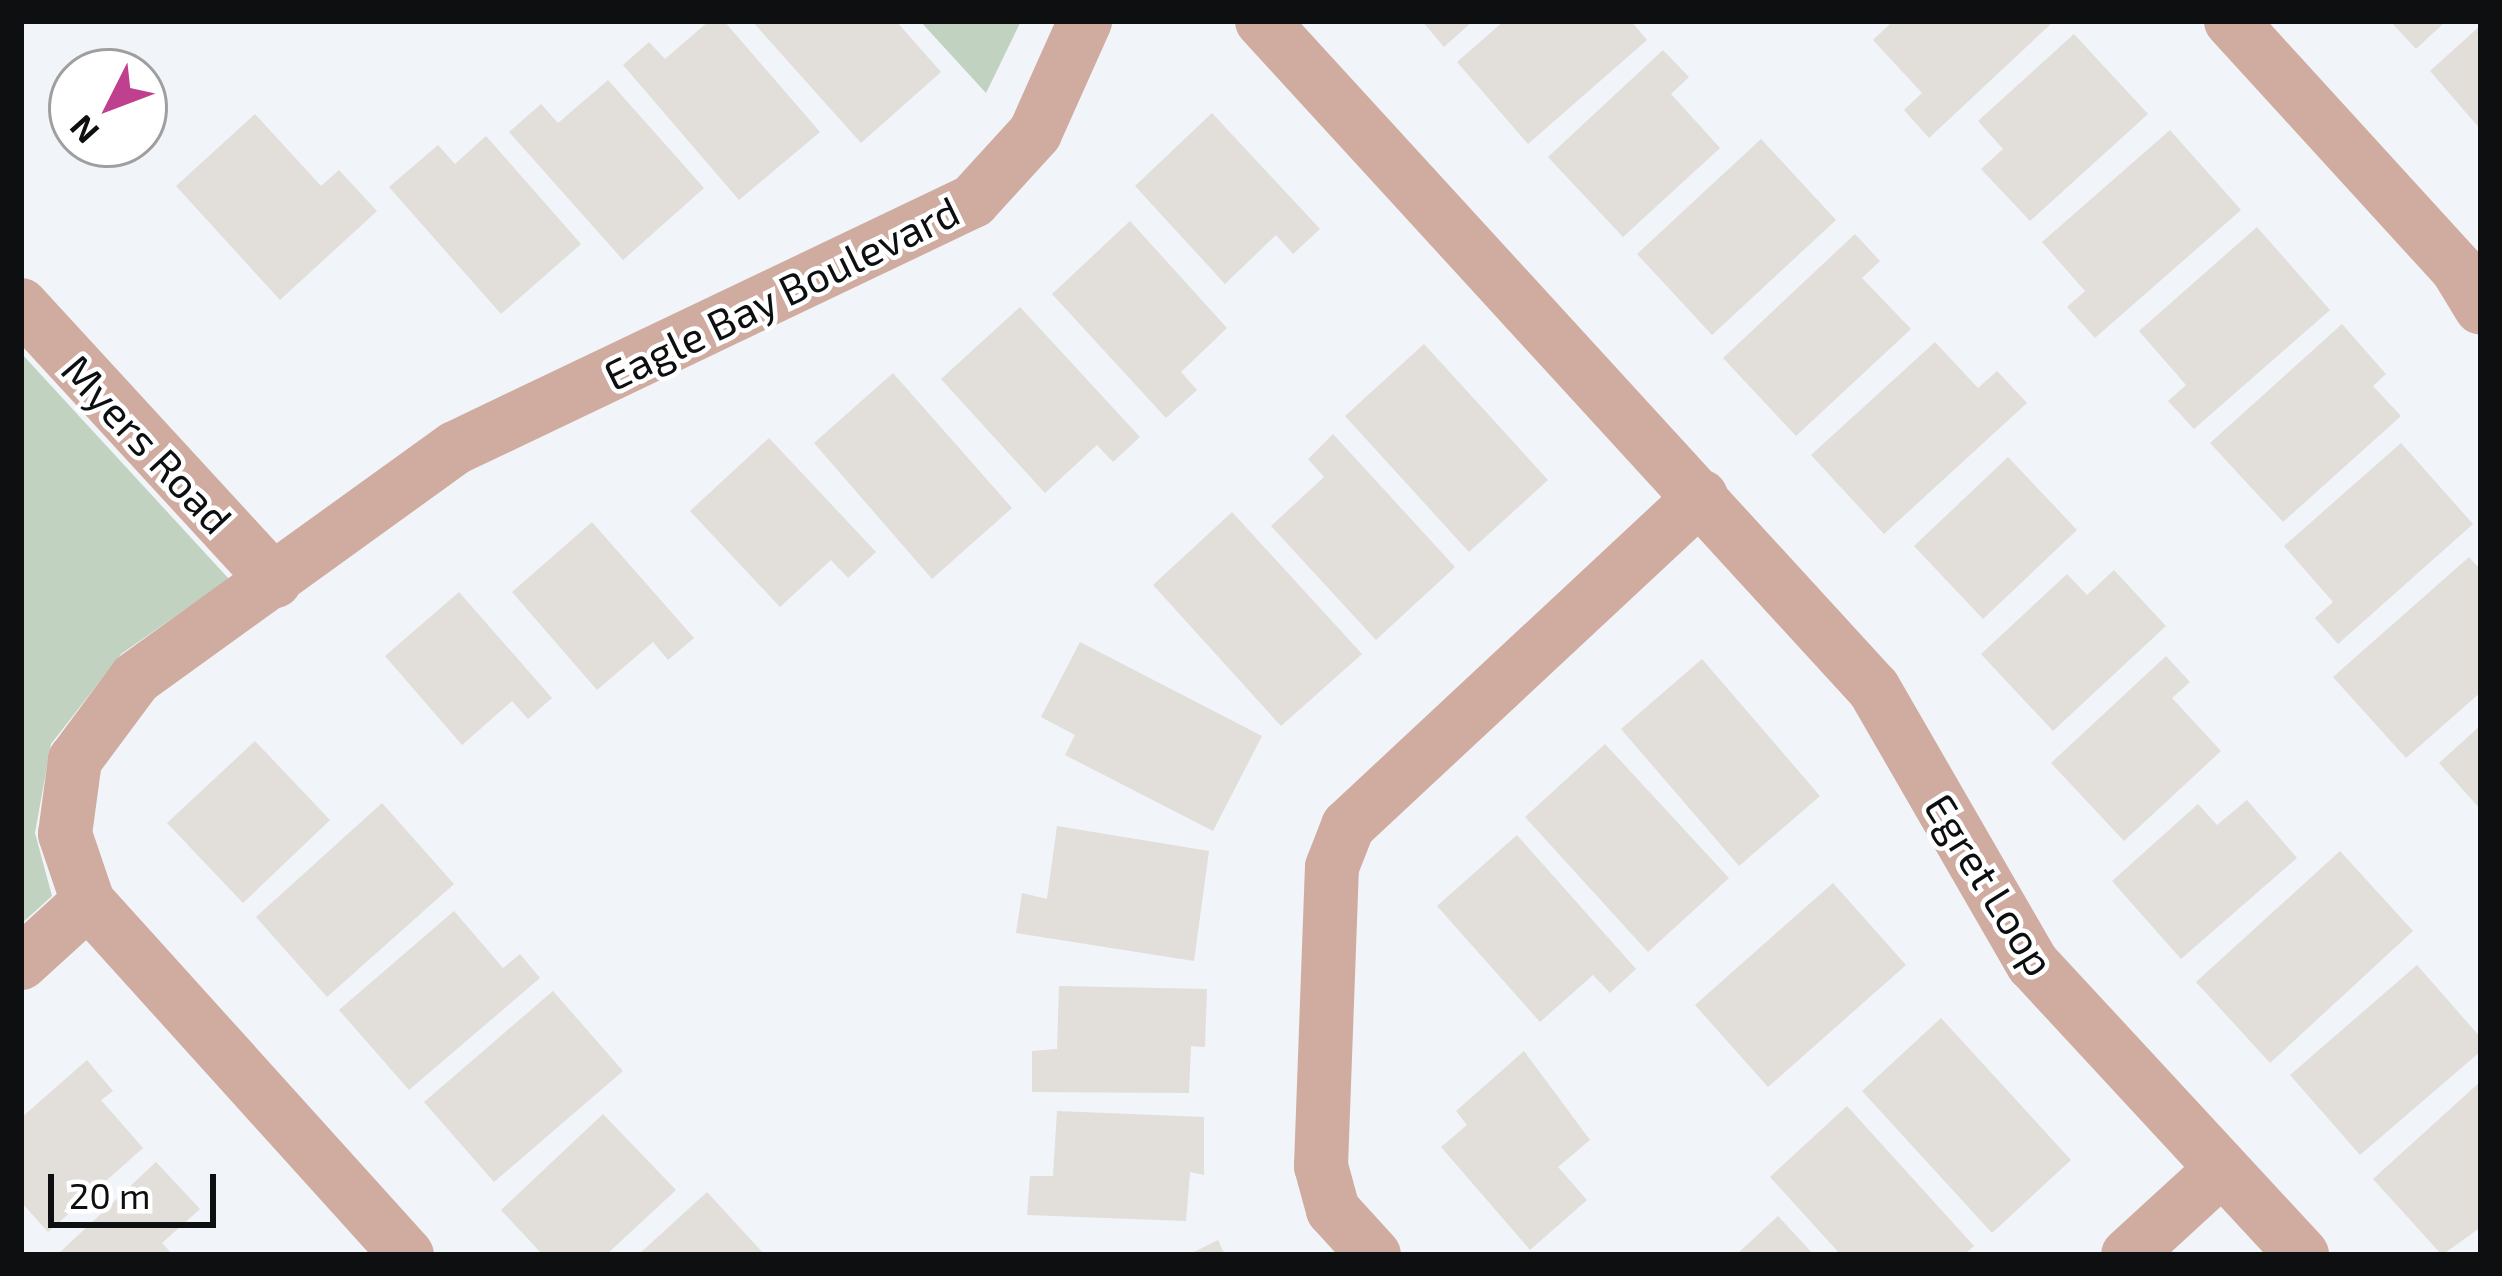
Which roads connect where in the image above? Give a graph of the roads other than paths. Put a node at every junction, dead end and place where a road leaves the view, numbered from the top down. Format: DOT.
graph roads {
  1 [pos="1085,21"];
  2 [pos="1262,21"];
  3 [pos="2231,21"];
  4 [pos="21,305"];
  5 [pos="2481,308"];
  6 [pos="1701,497"];
  7 [pos="275,581"];
  8 [pos="88,902"];
  9 [pos="21,963"];
  10 [pos="2222,1169"];
  11 [pos="407,1255"];
  12 [pos="1374,1255"];
  13 [pos="2128,1255"];
  14 [pos="2302,1255"];
  1 -- 7 [label="street, Eagle Bay Boulevard"];
  2 -- 6 [label="street, Egret Loop"];
  3 -- 5 [label="street"];
  4 -- 7 [label="street, Myers Road"];
  6 -- 10 [label="street, Egret Loop"];
  6 -- 12 [label="street"];
  7 -- 8 [label="street, Eagle Bay Boulevard"];
  8 -- 9 [label="street"];
  8 -- 11 [label="street"];
  10 -- 13 [label="street"];
  10 -- 14 [label="street, Egret Loop"];
}
